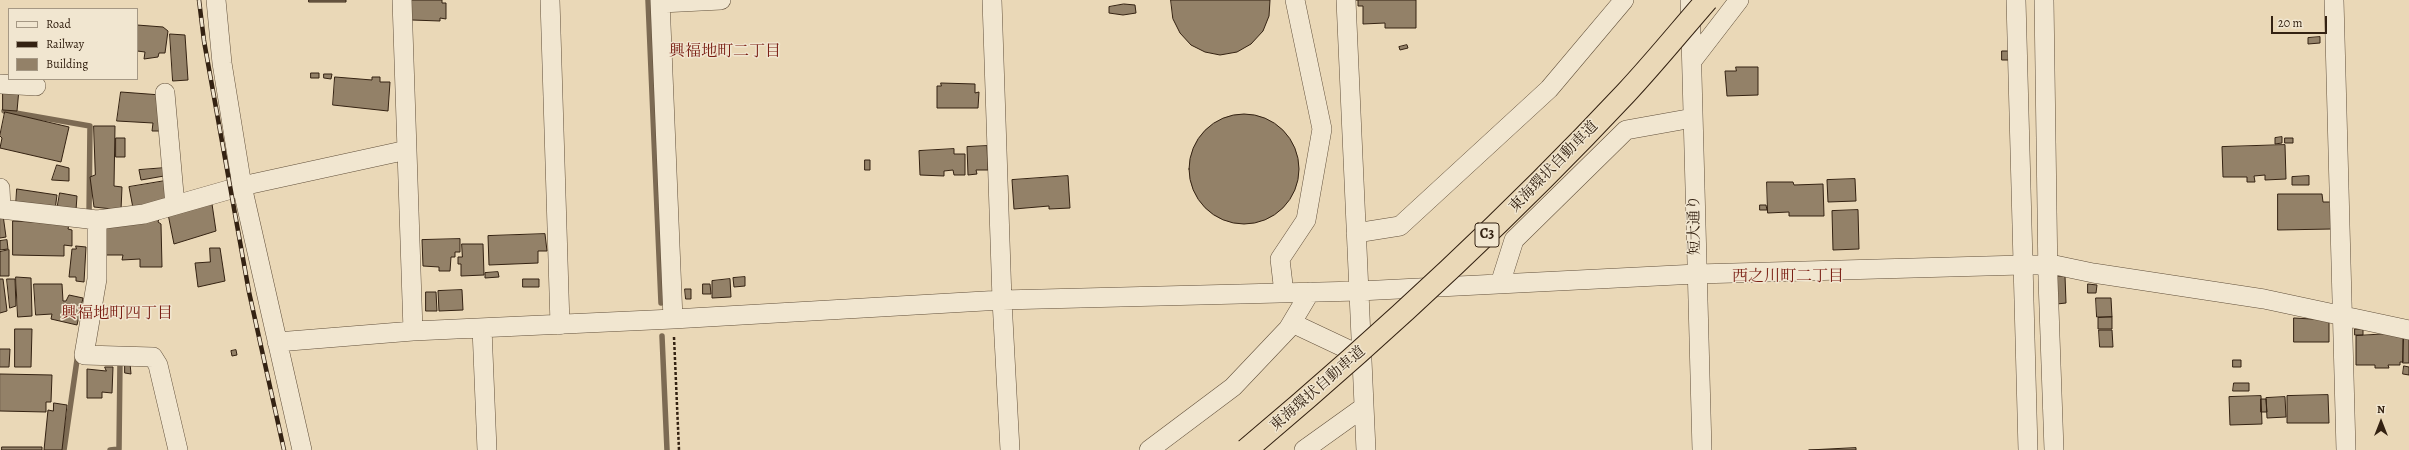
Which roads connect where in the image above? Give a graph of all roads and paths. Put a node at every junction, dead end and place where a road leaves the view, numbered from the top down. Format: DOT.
graph roads {
  1 [pos="216,0"];
  2 [pos="402,0"];
  3 [pos="550,0"];
  4 [pos="721,0"];
  5 [pos="992,0"];
  6 [pos="1295,0"];
  7 [pos="1346,0"];
  8 [pos="1624,0"];
  9 [pos="1690,0"];
  10 [pos="1707,0"];
  11 [pos="1739,0"];
  12 [pos="2016,0"];
  13 [pos="2044,0"];
  14 [pos="2334,0"];
  15 [pos="660,2"];
  16 [pos="1692,60"];
  17 [pos="0,84"];
  18 [pos="36,86"];
  19 [pos="165,93"];
  20 [pos="1693,118"];
  21 [pos="407,150"];
  22 [pos="242,186"];
  23 [pos="0,188"];
  24 [pos="175,205"];
  25 [pos="0,209"];
  26 [pos="97,220"];
  27 [pos="1356,233"];
  28 [pos="2036,265"];
  29 [pos="1697,274"];
  30 [pos="1500,284"];
  31 [pos="1359,291"];
  32 [pos="1310,292"];
  33 [pos="1284,293"];
  34 [pos="1002,300"];
  35 [pos="2342,314"];
  36 [pos="673,319"];
  37 [pos="1292,323"];
  38 [pos="560,325"];
  39 [pos="482,328"];
  40 [pos="2409,330"];
  41 [pos="414,331"];
  42 [pos="278,342"];
  43 [pos="1362,356"];
  44 [pos="1364,407"];
  45 [pos="178,450"];
  46 [pos="302,450"];
  47 [pos="487,450"];
  48 [pos="678,450"];
  49 [pos="1010,450"];
  50 [pos="1149,450"];
  51 [pos="1246,450"];
  52 [pos="1304,450"];
  53 [pos="1366,450"];
  54 [pos="1702,450"];
  55 [pos="2028,450"];
  56 [pos="2054,450"];
  57 [pos="2346,450"];
  1 -- 22 [label="street"];
  2 -- 21 [label="street"];
  3 -- 38 [label="street"];
  4 -- 15 [label="street"];
  5 -- 34 [label="street"];
  6 -- 33 [label="street"];
  7 -- 27 [label="street"];
  8 -- 27 [label="street"];
  9 -- 16 [label="street, 短大通り"];
  10 -- 51 [label="highway, 東海環状自動車道 / C3, bridge"];
  11 -- 16 [label="street"];
  12 -- 28 [label="street"];
  13 -- 28 [label="street"];
  14 -- 35 [label="street"];
  15 -- 36 [label="street"];
  16 -- 20 [label="street, 短大通り"];
  17 -- 18 [label="street"];
  19 -- 24 [label="street"];
  20 -- 29 [label="street, 短大通り"];
  20 -- 30 [label="street"];
  21 -- 22 [label="street"];
  21 -- 41 [label="street"];
  22 -- 24 [label="street"];
  22 -- 42 [label="street"];
  23 -- 25 [label="street"];
  24 -- 26 [label="street"];
  25 -- 26 [label="street"];
  26 -- 45 [label="street"];
  27 -- 31 [label="street"];
  28 -- 29 [label="street"];
  28 -- 35 [label="street"];
  28 -- 55 [label="street"];
  28 -- 56 [label="street"];
  29 -- 30 [label="street"];
  29 -- 54 [label="street, 短大通り"];
  30 -- 31 [label="street"];
  31 -- 32 [label="street"];
  31 -- 43 [label="street"];
  32 -- 33 [label="street"];
  32 -- 37 [label="street"];
  33 -- 34 [label="street"];
  34 -- 36 [label="street"];
  34 -- 49 [label="street"];
  35 -- 40 [label="street"];
  35 -- 57 [label="street"];
  36 -- 38 [label="street"];
  36 -- 48 [label="path"];
  37 -- 43 [label="street"];
  37 -- 50 [label="street"];
  38 -- 39 [label="street"];
  39 -- 41 [label="street"];
  39 -- 47 [label="street"];
  41 -- 42 [label="street"];
  42 -- 46 [label="street"];
  43 -- 44 [label="street"];
  44 -- 52 [label="street"];
  44 -- 53 [label="street"];
}
